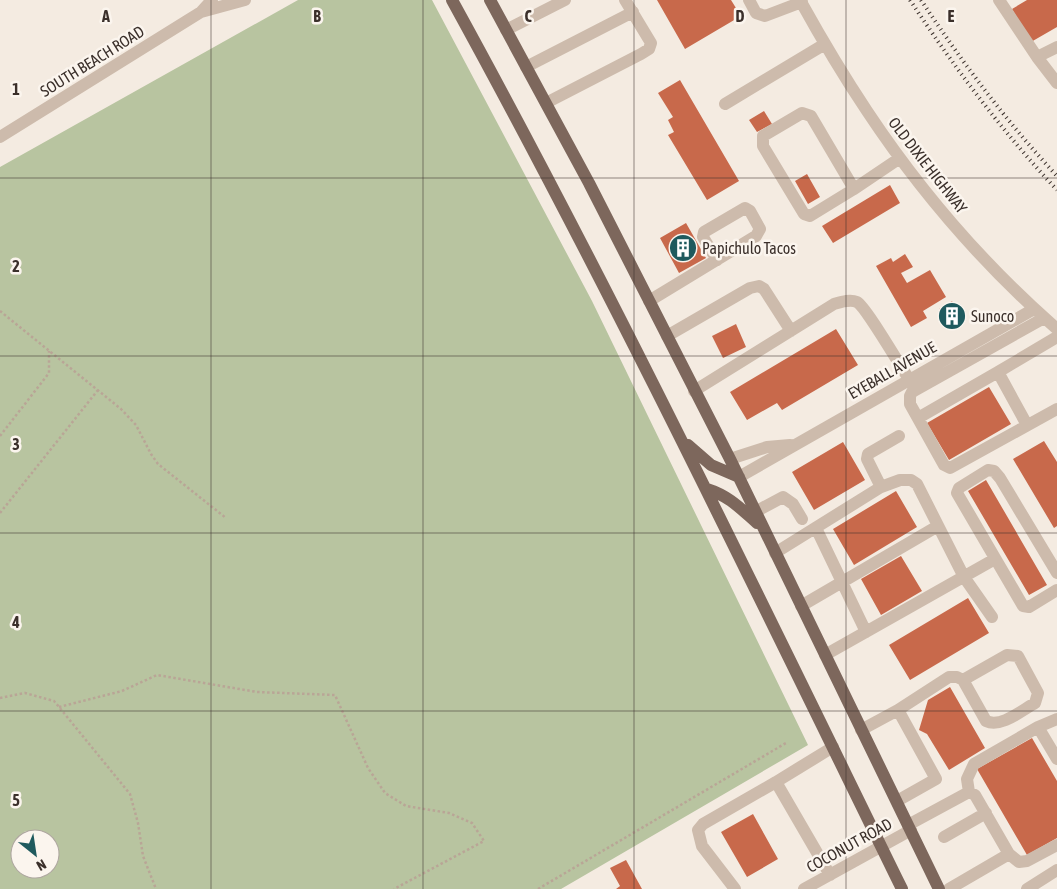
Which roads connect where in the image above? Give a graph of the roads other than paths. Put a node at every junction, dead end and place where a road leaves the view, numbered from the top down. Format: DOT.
graph roads {
  1 [pos="212,0"];
  2 [pos="245,0"];
  3 [pos="452,0"];
  4 [pos="490,0"];
  5 [pos="564,0"];
  6 [pos="625,0"];
  7 [pos="749,0"];
  8 [pos="1001,0"];
  9 [pos="801,1"];
  10 [pos="201,6"];
  11 [pos="633,12"];
  12 [pos="506,30"];
  13 [pos="825,44"];
  14 [pos="1057,47"];
  15 [pos="1037,57"];
  16 [pos="526,67"];
  17 [pos="1057,83"];
  18 [pos="546,103"];
  19 [pos="725,104"];
  20 [pos="0,137"];
  21 [pos="900,158"];
  22 [pos="854,189"];
  23 [pos="717,260"];
  24 [pos="649,301"];
  25 [pos="1034,309"];
  26 [pos="1044,318"];
  27 [pos="1057,329"];
  28 [pos="792,331"];
  29 [pos="667,336"];
  30 [pos="1057,336"];
  31 [pos="998,372"];
  32 [pos="908,379"];
  33 [pos="694,390"];
  34 [pos="1057,409"];
  35 [pos="918,418"];
  36 [pos="1027,425"];
  37 [pos="899,436"];
  38 [pos="682,440"];
  39 [pos="795,444"];
  40 [pos="730,459"];
  41 [pos="739,477"];
  42 [pos="881,487"];
  43 [pos="707,489"];
  44 [pos="755,512"];
  45 [pos="802,519"];
  46 [pos="938,526"];
  47 [pos="763,528"];
  48 [pos="816,528"];
  49 [pos="775,553"];
  50 [pos="996,559"];
  51 [pos="1057,572"];
  52 [pos="964,577"];
  53 [pos="843,582"];
  54 [pos="1057,590"];
  55 [pos="801,606"];
  56 [pos="992,617"];
  57 [pos="866,632"];
  58 [pos="825,655"];
  59 [pos="963,680"];
  60 [pos="898,710"];
  61 [pos="1057,720"];
  62 [pos="1038,727"];
  63 [pos="862,730"];
  64 [pos="833,747"];
  65 [pos="1057,759"];
  66 [pos="776,782"];
  67 [pos="969,792"];
  68 [pos="896,802"];
  69 [pos="986,813"];
  70 [pos="909,828"];
  71 [pos="944,838"];
  72 [pos="1057,845"];
  73 [pos="882,846"];
  74 [pos="1009,854"];
  75 [pos="1057,870"];
  76 [pos="830,875"];
  77 [pos="810,887"];
  78 [pos="736,889"];
  79 [pos="902,889"];
  80 [pos="939,889"];
  81 [pos="949,889"];
  82 [pos="1027,889"];
  1 -- 10 [label="street, SOUTH BEACH ROAD"];
  2 -- 10 [label="street, SOUTH BEACH ROAD"];
  3 -- 38 [label="main road"];
  4 -- 12 [label="main road"];
  5 -- 12 [label="street"];
  6 -- 11 [label="street"];
  7 -- 9 [label="street"];
  8 -- 15 [label="street"];
  9 -- 13 [label="street, OLD DIXIE HIGHWAY"];
  10 -- 20 [label="street, SOUTH BEACH ROAD"];
  11 -- 16 [label="street"];
  11 -- 18 [label="street"];
  12 -- 16 [label="main road"];
  13 -- 19 [label="street"];
  13 -- 21 [label="street, OLD DIXIE HIGHWAY"];
  14 -- 15 [label="street"];
  15 -- 17 [label="street"];
  16 -- 18 [label="main road"];
  18 -- 24 [label="main road"];
  21 -- 22 [label="street"];
  21 -- 25 [label="street, OLD DIXIE HIGHWAY"];
  22 -- 22 [label="street"];
  23 -- 23 [label="street"];
  23 -- 24 [label="street"];
  24 -- 29 [label="main road"];
  25 -- 26 [label="street, OLD DIXIE HIGHWAY"];
  25 -- 32 [label="street, EYEBALL AVENUE"];
  26 -- 27 [label="street, OLD DIXIE HIGHWAY"];
  26 -- 35 [label="street"];
  28 -- 29 [label="street"];
  28 -- 32 [label="street"];
  28 -- 33 [label="street"];
  29 -- 33 [label="main road"];
  30 -- 31 [label="street"];
  31 -- 35 [label="street"];
  31 -- 36 [label="street"];
  32 -- 39 [label="street, EYEBALL AVENUE"];
  33 -- 40 [label="main road"];
  34 -- 36 [label="street"];
  35 -- 36 [label="street"];
  37 -- 42 [label="street"];
  38 -- 41 [label="main road"];
  38 -- 43 [label="main road"];
  39 -- 40 [label="street, EYEBALL AVENUE"];
  39 -- 41 [label="street, EYEBALL AVENUE"];
  40 -- 41 [label="main road"];
  41 -- 44 [label="main road"];
  42 -- 46 [label="street"];
  42 -- 48 [label="street"];
  43 -- 47 [label="main road"];
  43 -- 64 [label="main road"];
  44 -- 45 [label="street"];
  44 -- 47 [label="main road"];
  46 -- 52 [label="street"];
  46 -- 53 [label="street"];
  47 -- 49 [label="main road"];
  48 -- 49 [label="street"];
  48 -- 53 [label="street"];
  49 -- 55 [label="main road"];
  50 -- 51 [label="street"];
  50 -- 52 [label="street"];
  50 -- 54 [label="street"];
  52 -- 56 [label="street"];
  52 -- 57 [label="street"];
  53 -- 55 [label="street"];
  53 -- 57 [label="street"];
  55 -- 58 [label="main road"];
  57 -- 58 [label="street"];
  58 -- 63 [label="main road"];
  59 -- 59 [label="street"];
  59 -- 60 [label="street"];
  60 -- 63 [label="street"];
  60 -- 68 [label="street"];
  61 -- 62 [label="street"];
  62 -- 65 [label="street"];
  62 -- 67 [label="street"];
  63 -- 68 [label="main road"];
  64 -- 66 [label="street"];
  64 -- 73 [label="main road"];
  66 -- 76 [label="street"];
  66 -- 78 [label="street"];
  67 -- 69 [label="street"];
  67 -- 70 [label="street, COCONUT ROAD"];
  68 -- 70 [label="main road"];
  69 -- 71 [label="street"];
  69 -- 74 [label="street"];
  70 -- 73 [label="street, COCONUT ROAD"];
  70 -- 80 [label="main road"];
  72 -- 74 [label="street"];
  73 -- 76 [label="street, COCONUT ROAD"];
  73 -- 79 [label="main road"];
  74 -- 81 [label="street"];
  75 -- 82 [label="street"];
  76 -- 77 [label="street, COCONUT ROAD"];
}
